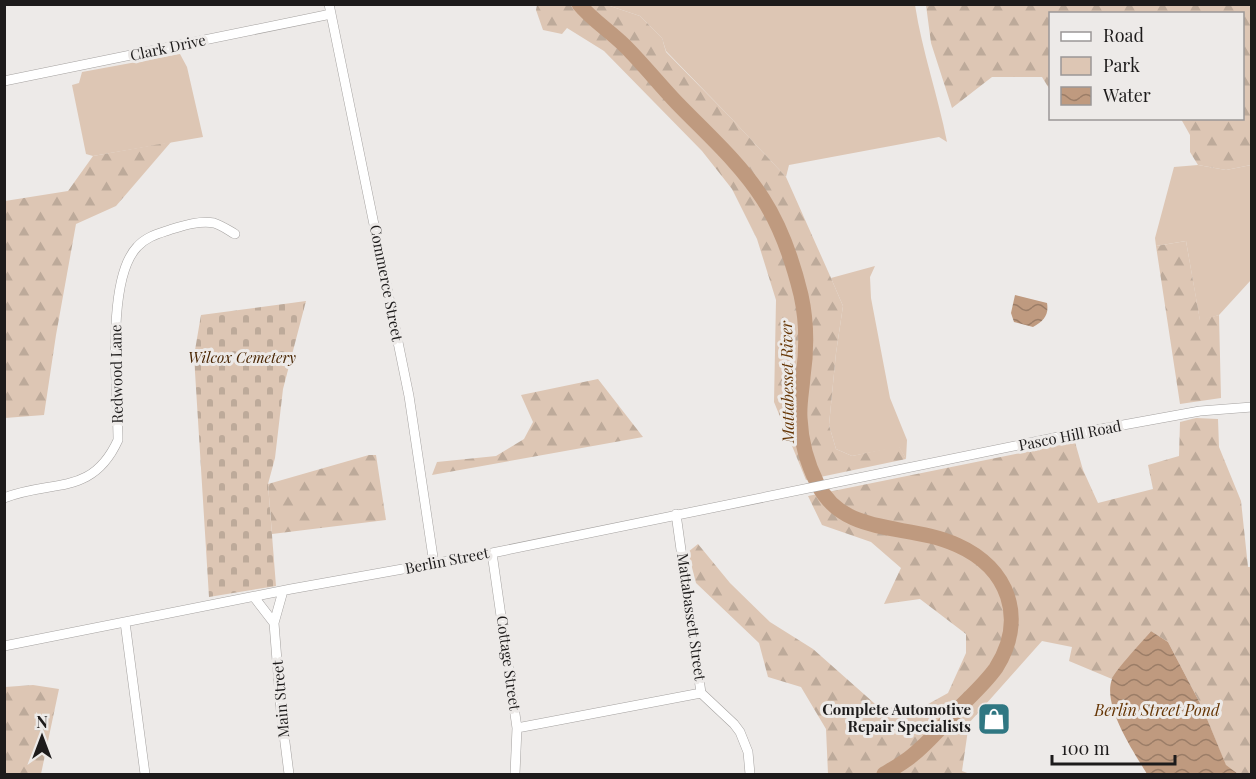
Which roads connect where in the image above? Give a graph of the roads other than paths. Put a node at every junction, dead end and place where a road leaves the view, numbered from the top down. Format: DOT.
graph roads {
  1 [pos="330,9"];
  2 [pos="4,81"];
  3 [pos="234,234"];
  4 [pos="1251,407"];
  5 [pos="889,471"];
  6 [pos="4,498"];
  7 [pos="676,514"];
  8 [pos="492,553"];
  9 [pos="434,564"];
  10 [pos="283,591"];
  11 [pos="254,597"];
  12 [pos="125,622"];
  13 [pos="274,623"];
  14 [pos="4,646"];
  15 [pos="701,693"];
  16 [pos="517,728"];
  17 [pos="146,774"];
  18 [pos="289,774"];
  19 [pos="515,774"];
  20 [pos="750,774"];
  1 -- 2 [label="street, Clark Drive"];
  1 -- 9 [label="street, Commerce Street"];
  3 -- 6 [label="street, Redwood Lane"];
  4 -- 5 [label="street, Pasco Hill Road"];
  5 -- 7 [label="street, Berlin Street"];
  7 -- 8 [label="street, Berlin Street"];
  7 -- 15 [label="street, Mattabassett Street"];
  8 -- 9 [label="street, Berlin Street"];
  8 -- 16 [label="street, Cottage Street"];
  9 -- 10 [label="street, Berlin Street"];
  10 -- 11 [label="street, Berlin Street"];
  10 -- 13 [label="street, Main Street"];
  11 -- 12 [label="street, Berlin Street"];
  11 -- 13 [label="street"];
  12 -- 14 [label="street, Berlin Street"];
  12 -- 17 [label="street"];
  13 -- 18 [label="street, Main Street"];
  15 -- 16 [label="street"];
  15 -- 20 [label="street, Mattabassett Street"];
  16 -- 19 [label="street, Cottage Street"];
}
